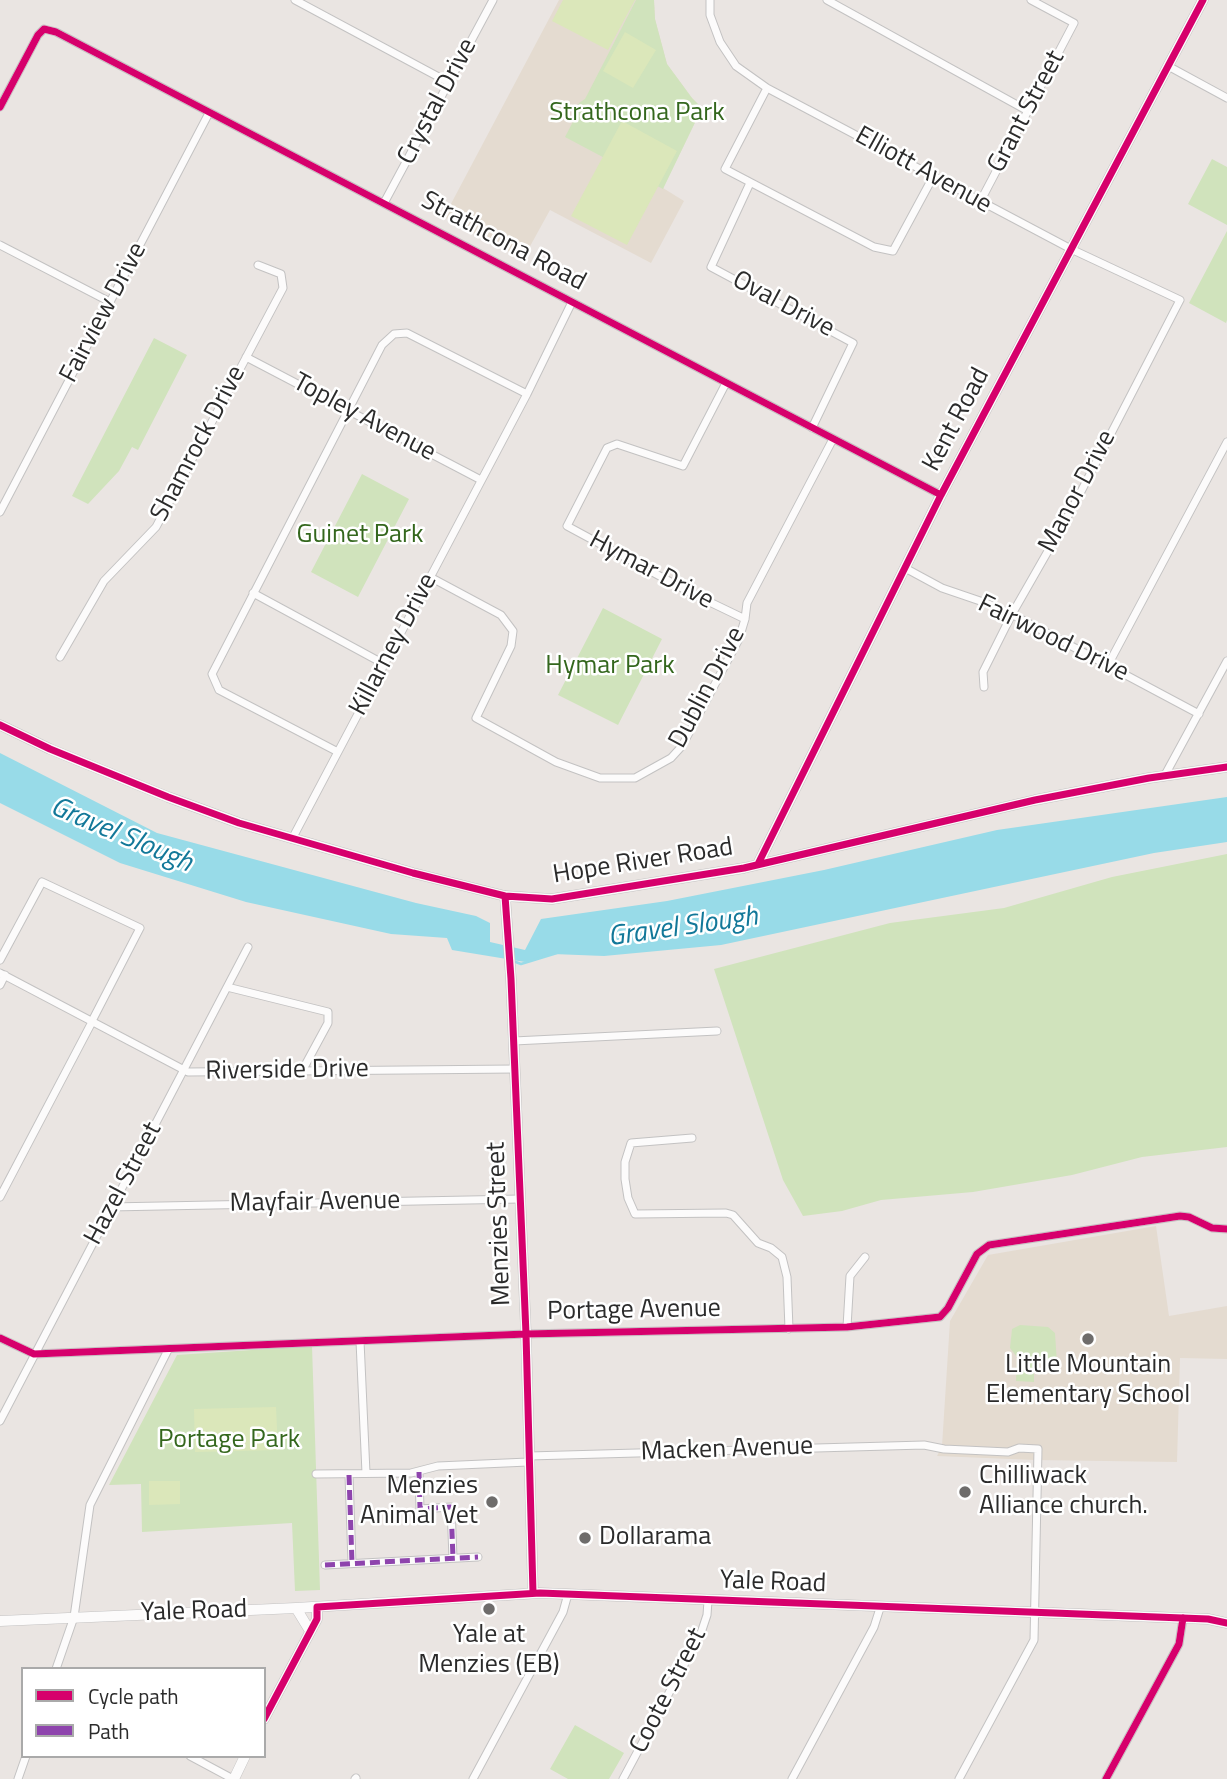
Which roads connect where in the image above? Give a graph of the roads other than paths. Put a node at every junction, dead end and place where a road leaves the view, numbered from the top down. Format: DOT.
graph roads {
  1 [pos="295,0"];
  2 [pos="493,0"];
  3 [pos="710,0"];
  4 [pos="827,0"];
  5 [pos="1031,0"];
  6 [pos="1203,0"];
  7 [pos="1168,66"];
  8 [pos="449,82"];
  9 [pos="767,88"];
  10 [pos="1227,98"];
  11 [pos="0,107"];
  12 [pos="1028,111"];
  13 [pos="208,113"];
  14 [pos="933,177"];
  15 [pos="750,183"];
  16 [pos="980,202"];
  17 [pos="384,203"];
  18 [pos="0,244"];
  19 [pos="1071,249"];
  20 [pos="258,265"];
  21 [pos="1180,300"];
  22 [pos="110,302"];
  23 [pos="572,302"];
  24 [pos="246,357"];
  25 [pos="726,383"];
  26 [pos="527,394"];
  27 [pos="348,410"];
  28 [pos="812,428"];
  29 [pos="833,439"];
  30 [pos="1227,442"];
  31 [pos="481,480"];
  32 [pos="941,495"];
  33 [pos="0,512"];
  34 [pos="905,568"];
  35 [pos="430,577"];
  36 [pos="253,593"];
  37 [pos="1012,614"];
  38 [pos="746,619"];
  39 [pos="60,657"];
  40 [pos="1227,661"];
  41 [pos="384,664"];
  42 [pos="1108,665"];
  43 [pos="984,687"];
  44 [pos="1199,713"];
  45 [pos="0,725"];
  46 [pos="338,752"];
  47 [pos="1227,767"];
  48 [pos="1165,775"];
  49 [pos="292,839"];
  50 [pos="758,864"];
  51 [pos="505,896"];
  52 [pos="248,947"];
  53 [pos="0,960"];
  54 [pos="3,974"];
  55 [pos="0,985"];
  56 [pos="227,987"];
  57 [pos="92,1022"];
  58 [pos="717,1031"];
  59 [pos="514,1041"];
  60 [pos="515,1069"];
  61 [pos="184,1070"];
  62 [pos="302,1071"];
  63 [pos="692,1138"];
  64 [pos="0,1197"];
  65 [pos="520,1199"];
  66 [pos="110,1207"];
  67 [pos="1227,1229"];
  68 [pos="866,1256"];
  69 [pos="846,1327"];
  70 [pos="789,1329"];
  71 [pos="526,1334"];
  72 [pos="0,1338"];
  73 [pos="360,1341"];
  74 [pos="168,1350"];
  75 [pos="34,1354"];
  76 [pos="0,1421"];
  77 [pos="529,1459"];
  78 [pos="419,1472"];
  79 [pos="366,1473"];
  80 [pos="316,1474"];
  81 [pos="349,1475"];
  82 [pos="478,1557"];
  83 [pos="453,1558"];
  84 [pos="352,1563"];
  85 [pos="325,1565"];
  86 [pos="533,1593"];
  87 [pos="568,1594"];
  88 [pos="708,1601"];
  89 [pos="317,1606"];
  90 [pos="296,1608"];
  91 [pos="880,1608"];
  92 [pos="1035,1613"];
  93 [pos="74,1617"];
  94 [pos="1183,1619"];
  95 [pos="0,1620"];
  96 [pos="1227,1623"];
  97 [pos="310,1631"];
  98 [pos="57,1667"];
  99 [pos="266,1715"];
  100 [pos="25,1758"];
  101 [pos="194,1758"];
  102 [pos="244,1758"];
  103 [pos="18,1779"];
  104 [pos="233,1779"];
  105 [pos="473,1779"];
  106 [pos="623,1779"];
  107 [pos="792,1779"];
  108 [pos="959,1779"];
  109 [pos="1106,1779"];
  1 -- 8 [label="street"];
  2 -- 8 [label="street, Crystal Drive"];
  3 -- 9 [label="street, Elliott Avenue"];
  4 -- 12 [label="street"];
  5 -- 12 [label="street, Grant Street"];
  6 -- 7 [label="street, Kent Road"];
  7 -- 10 [label="street"];
  7 -- 19 [label="street, Kent Road"];
  8 -- 17 [label="street, Crystal Drive"];
  9 -- 14 [label="street, Elliott Avenue"];
  9 -- 15 [label="street"];
  11 -- 13 [label="street, Strathcona Road"];
  12 -- 16 [label="street, Grant Street"];
  13 -- 17 [label="street, Strathcona Road"];
  13 -- 22 [label="street, Fairview Drive"];
  14 -- 15 [label="street"];
  14 -- 16 [label="street, Elliott Avenue"];
  15 -- 28 [label="street, Oval Drive"];
  16 -- 19 [label="street, Elliott Avenue"];
  17 -- 23 [label="street, Strathcona Road"];
  18 -- 22 [label="street"];
  19 -- 21 [label="street, Elliott Avenue"];
  19 -- 32 [label="street, Kent Road"];
  20 -- 24 [label="street, Shamrock Drive"];
  21 -- 37 [label="street, Manor Drive"];
  22 -- 33 [label="street, Fairview Drive"];
  23 -- 25 [label="street, Strathcona Road"];
  23 -- 26 [label="street, Killarney Drive"];
  24 -- 27 [label="street, Topley Avenue"];
  24 -- 39 [label="street, Shamrock Drive"];
  25 -- 28 [label="street, Strathcona Road"];
  25 -- 38 [label="street, Hymar Drive"];
  26 -- 27 [label="street"];
  26 -- 31 [label="street, Killarney Drive"];
  27 -- 31 [label="street, Topley Avenue"];
  27 -- 36 [label="street"];
  28 -- 29 [label="street, Strathcona Road"];
  29 -- 32 [label="street, Strathcona Road"];
  29 -- 38 [label="street, Dublin Drive"];
  30 -- 42 [label="street"];
  31 -- 35 [label="street, Killarney Drive"];
  32 -- 34 [label="street, Kent Road"];
  34 -- 37 [label="street, Fairwood Drive"];
  34 -- 50 [label="street, Kent Road"];
  35 -- 38 [label="street, Dublin Drive"];
  35 -- 41 [label="street, Killarney Drive"];
  36 -- 41 [label="street"];
  36 -- 46 [label="street"];
  37 -- 42 [label="street, Fairwood Drive"];
  37 -- 43 [label="street, Manor Drive"];
  40 -- 44 [label="street"];
  41 -- 46 [label="street, Killarney Drive"];
  42 -- 44 [label="street, Fairwood Drive"];
  44 -- 48 [label="street"];
  45 -- 49 [label="street, Hope River Road"];
  46 -- 49 [label="street, Killarney Drive"];
  47 -- 48 [label="street, Hope River Road"];
  48 -- 50 [label="street, Hope River Road"];
  49 -- 51 [label="street, Hope River Road"];
  50 -- 51 [label="street, Hope River Road"];
  51 -- 59 [label="street, Menzies Street"];
  52 -- 56 [label="street, Hazel Street"];
  53 -- 57 [label="street"];
  54 -- 55 [label="street"];
  54 -- 57 [label="street, Riverside Drive"];
  56 -- 61 [label="street, Hazel Street"];
  56 -- 62 [label="street"];
  57 -- 61 [label="street, Riverside Drive"];
  57 -- 64 [label="street"];
  58 -- 59 [label="street"];
  59 -- 60 [label="street, Menzies Street"];
  60 -- 62 [label="street, Riverside Drive"];
  60 -- 65 [label="street, Menzies Street"];
  61 -- 62 [label="street, Riverside Drive"];
  61 -- 66 [label="street, Hazel Street"];
  63 -- 70 [label="street"];
  65 -- 66 [label="street, Mayfair Avenue"];
  65 -- 71 [label="street, Menzies Street"];
  66 -- 75 [label="street, Hazel Street"];
  67 -- 69 [label="street, Portage Avenue"];
  68 -- 69 [label="street"];
  69 -- 70 [label="street, Portage Avenue"];
  70 -- 71 [label="street, Portage Avenue"];
  71 -- 73 [label="street, Portage Avenue"];
  71 -- 77 [label="street, Menzies Street"];
  72 -- 75 [label="street, Portage Avenue"];
  73 -- 74 [label="street, Portage Avenue"];
  73 -- 79 [label="street"];
  74 -- 75 [label="street, Portage Avenue"];
  74 -- 93 [label="street"];
  75 -- 76 [label="street, Hazel Street"];
  77 -- 78 [label="street, Macken Avenue"];
  77 -- 86 [label="street, Menzies Street"];
  77 -- 92 [label="street, Macken Avenue"];
  78 -- 79 [label="street, Macken Avenue"];
  78 -- 83 [label="street"];
  79 -- 81 [label="street, Macken Avenue"];
  80 -- 81 [label="street, Macken Avenue"];
  81 -- 84 [label="street"];
  82 -- 83 [label="street"];
  83 -- 84 [label="street"];
  84 -- 85 [label="street"];
  86 -- 87 [label="street, Yale Road"];
  86 -- 89 [label="street, Yale Road"];
  87 -- 88 [label="street, Yale Road"];
  87 -- 105 [label="street"];
  88 -- 91 [label="street, Yale Road"];
  88 -- 106 [label="street, Coote Street"];
  89 -- 90 [label="street, Yale Road"];
  89 -- 97 [label="street"];
  90 -- 93 [label="street, Yale Road"];
  90 -- 97 [label="street"];
  91 -- 92 [label="street, Yale Road"];
  91 -- 107 [label="street"];
  92 -- 94 [label="street, Yale Road"];
  92 -- 108 [label="street"];
  93 -- 95 [label="street, Yale Road"];
  93 -- 98 [label="street"];
  94 -- 96 [label="street, Yale Road"];
  94 -- 109 [label="street"];
  97 -- 99 [label="street"];
  100 -- 103 [label="street"];
  101 -- 104 [label="street"];
  102 -- 104 [label="street"];
}
